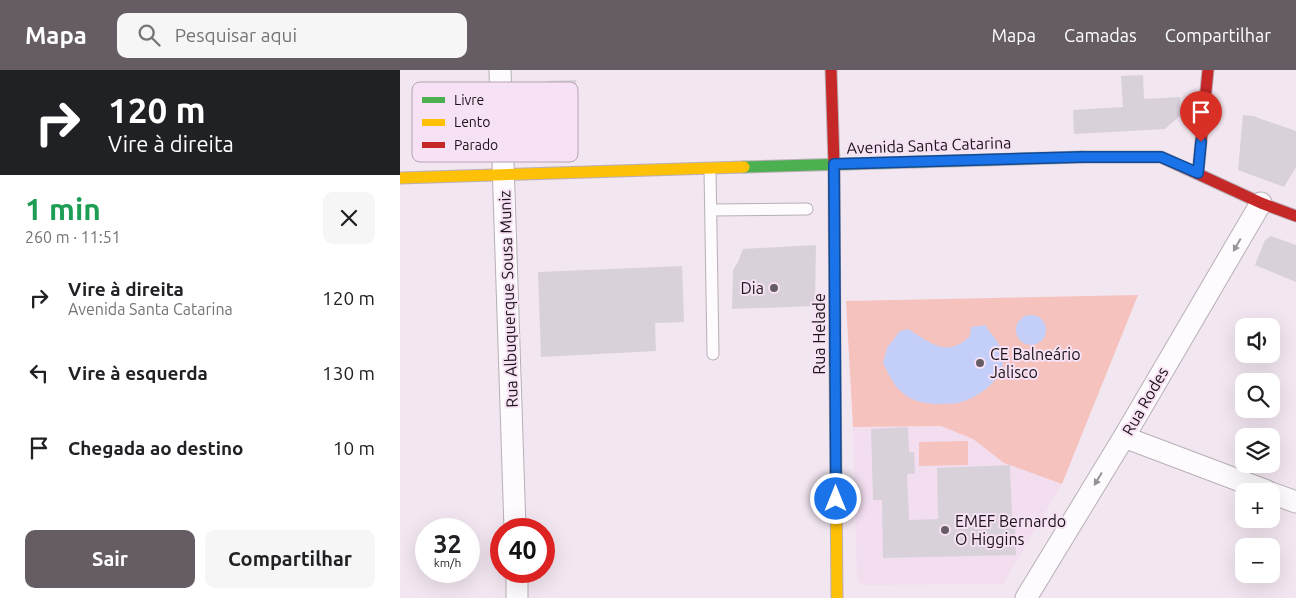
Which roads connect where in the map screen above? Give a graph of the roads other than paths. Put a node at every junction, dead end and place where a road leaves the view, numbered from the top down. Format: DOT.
graph roads {
  1 [pos="831,70"];
  2 [pos="1208,70"];
  3 [pos="504,162"];
  4 [pos="834,164"];
  5 [pos="710,169"];
  6 [pos="1198,173"];
  7 [pos="505,175"];
  8 [pos="400,178"];
  9 [pos="1261,203"];
  10 [pos="807,209"];
  11 [pos="712,210"];
  12 [pos="1296,216"];
  13 [pos="714,354"];
  14 [pos="1124,437"];
  15 [pos="1246,483"];
  16 [pos="1280,496"];
  17 [pos="1296,502"];
  18 [pos="515,518"];
  19 [pos="516,583"];
  20 [pos="517,598"];
  21 [pos="837,598"];
  22 [pos="1026,598"];
  1 -- 4 [label="street, Rua Helade"];
  2 -- 6 [label="street"];
  3 -- 7 [label="street, Rua Albuquerque Sousa Muniz"];
  4 -- 5 [label="street, Avenida Santa Catarina"];
  4 -- 6 [label="street, Avenida Santa Catarina"];
  4 -- 21 [label="street, Rua Helade"];
  5 -- 7 [label="street, Avenida Santa Catarina"];
  5 -- 11 [label="lane"];
  6 -- 9 [label="street, Avenida Santa Catarina"];
  7 -- 8 [label="street, Avenida Santa Catarina"];
  7 -- 18 [label="street, Rua Albuquerque Sousa Muniz"];
  9 -- 12 [label="street, Avenida Santa Catarina"];
  9 -- 14 [label="street, Rua Rodes, one-way"];
  10 -- 11 [label="lane"];
  11 -- 13 [label="lane"];
  14 -- 15 [label="street"];
  14 -- 22 [label="street, Rua Rodes, one-way"];
  16 -- 17 [label="street"];
  19 -- 20 [label="street"];
}
